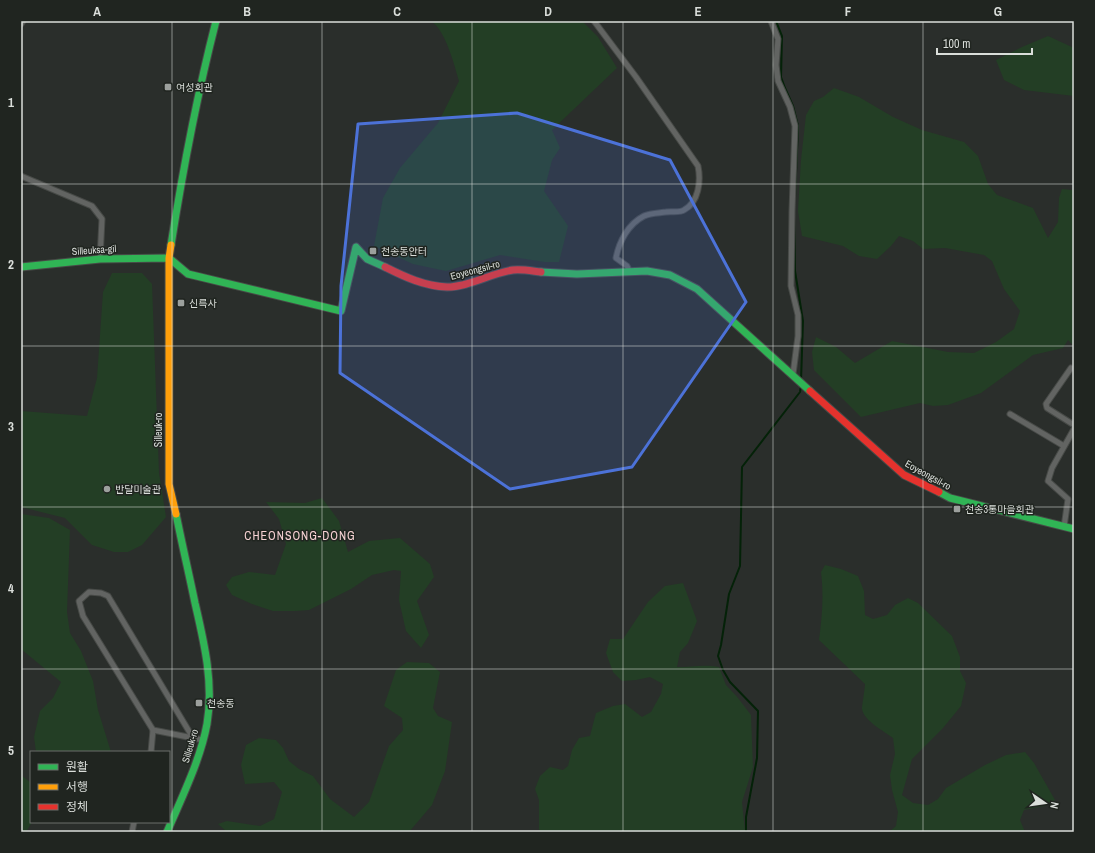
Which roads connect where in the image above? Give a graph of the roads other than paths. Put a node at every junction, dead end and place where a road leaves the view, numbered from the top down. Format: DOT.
graph roads {
  1 [pos="23,21"];
  2 [pos="216,21"];
  3 [pos="594,21"];
  4 [pos="771,21"];
  5 [pos="21,24"];
  6 [pos="21,176"];
  7 [pos="169,258"];
  8 [pos="100,259"];
  9 [pos="21,267"];
  10 [pos="630,272"];
  11 [pos="1070,368"];
  12 [pos="794,376"];
  13 [pos="1010,414"];
  14 [pos="1074,425"];
  15 [pos="1074,429"];
  16 [pos="1064,446"];
  17 [pos="1064,527"];
  18 [pos="1074,529"];
  19 [pos="153,730"];
  20 [pos="193,738"];
  21 [pos="202,740"];
  22 [pos="151,751"];
  23 [pos="167,832"];
  1 -- 5 [label="street"];
  2 -- 7 [label="street, Silleuk-ro"];
  3 -- 10 [label="street"];
  4 -- 12 [label="street"];
  6 -- 8 [label="street"];
  7 -- 8 [label="street, Silleuksa-gil"];
  7 -- 10 [label="street, Eoyeongsil-ro"];
  7 -- 21 [label="street, Silleuk-ro"];
  8 -- 9 [label="street, Silleuksa-gil"];
  10 -- 12 [label="street, Eoyeongsil-ro"];
  11 -- 14 [label="street"];
  12 -- 17 [label="street, Eoyeongsil-ro"];
  13 -- 16 [label="street"];
  15 -- 16 [label="street"];
  16 -- 17 [label="street"];
  17 -- 18 [label="street, Eoyeongsil-ro"];
  19 -- 20 [label="street"];
  19 -- 20 [label="street"];
  19 -- 22 [label="street"];
  20 -- 21 [label="street"];
  21 -- 23 [label="street, Silleuk-ro"];
}
